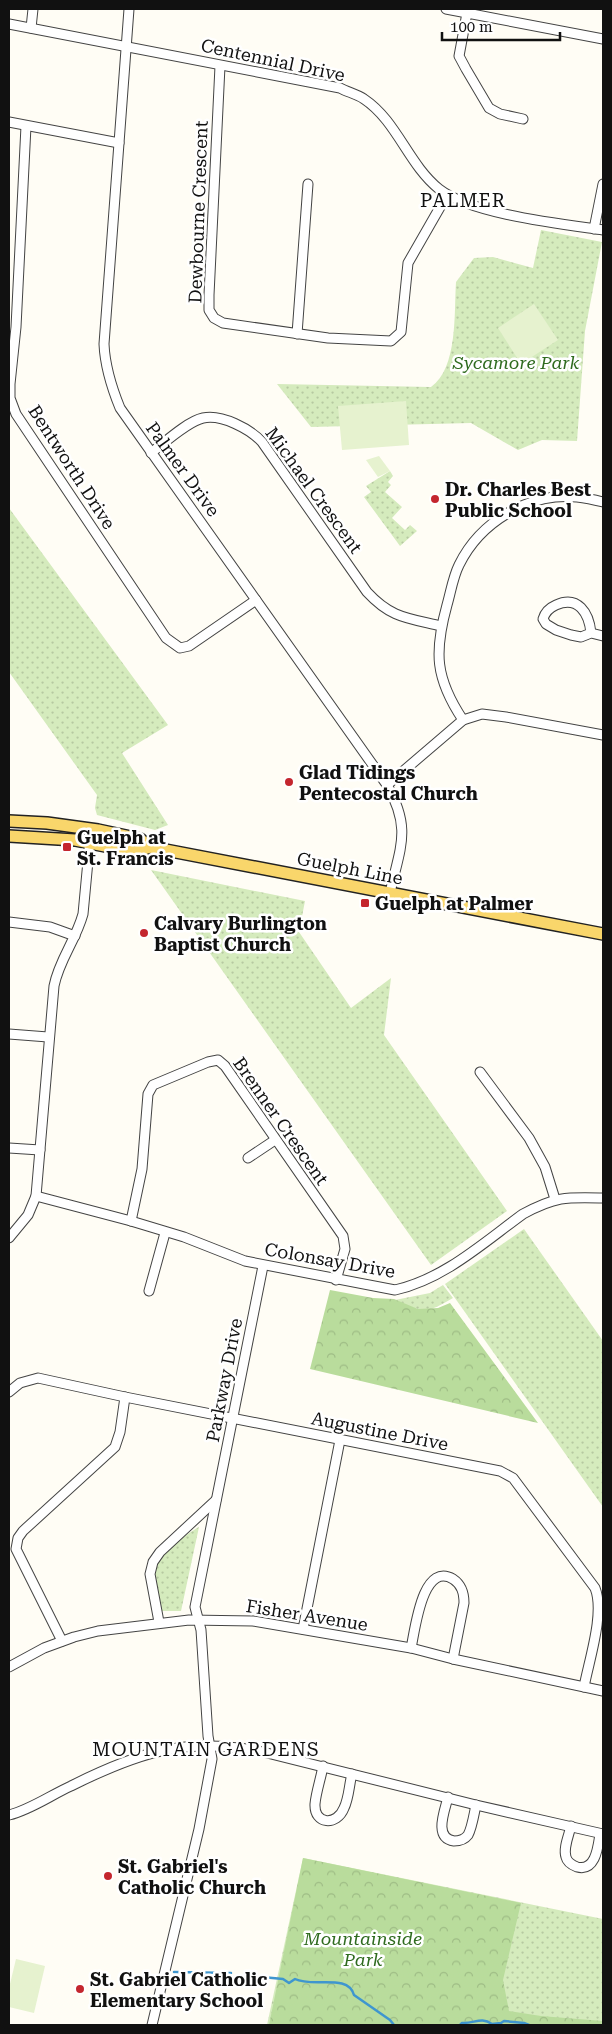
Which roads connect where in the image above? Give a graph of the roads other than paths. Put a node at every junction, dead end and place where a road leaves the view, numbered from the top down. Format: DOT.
graph roads {
  1 [pos="33,9"];
  2 [pos="129,9"];
  3 [pos="446,9"];
  4 [pos="467,13"];
  5 [pos="9,24"];
  6 [pos="31,28"];
  7 [pos="603,39"];
  8 [pos="125,47"];
  9 [pos="220,66"];
  10 [pos="523,119"];
  11 [pos="9,122"];
  12 [pos="26,126"];
  13 [pos="119,143"];
  14 [pos="308,184"];
  15 [pos="603,184"];
  16 [pos="448,195"];
  17 [pos="599,230"];
  18 [pos="12,327"];
  19 [pos="296,334"];
  20 [pos="151,452"];
  21 [pos="603,502"];
  22 [pos="256,600"];
  23 [pos="441,626"];
  24 [pos="591,633"];
  25 [pos="603,636"];
  26 [pos="463,720"];
  27 [pos="603,735"];
  28 [pos="387,784"];
  29 [pos="9,821"];
  30 [pos="91,829"];
  31 [pos="9,836"];
  32 [pos="89,843"];
  33 [pos="150,847"];
  34 [pos="390,893"];
  35 [pos="9,922"];
  36 [pos="603,934"];
  37 [pos="75,936"];
  38 [pos="9,1034"];
  39 [pos="48,1037"];
  40 [pos="480,1072"];
  41 [pos="275,1140"];
  42 [pos="9,1148"];
  43 [pos="40,1150"];
  44 [pos="248,1158"];
  45 [pos="36,1196"];
  46 [pos="603,1198"];
  47 [pos="555,1199"];
  48 [pos="131,1221"];
  49 [pos="165,1232"];
  50 [pos="9,1238"];
  51 [pos="263,1266"];
  52 [pos="336,1280"];
  53 [pos="150,1291"];
  54 [pos="9,1392"];
  55 [pos="125,1397"];
  56 [pos="232,1417"];
  57 [pos="340,1440"];
  58 [pos="216,1500"];
  59 [pos="198,1620"];
  60 [pos="159,1622"];
  61 [pos="303,1628"];
  62 [pos="62,1641"];
  63 [pos="411,1648"];
  64 [pos="453,1659"];
  65 [pos="9,1667"];
  66 [pos="584,1687"];
  67 [pos="603,1691"];
  68 [pos="210,1745"];
  69 [pos="323,1766"];
  70 [pos="352,1774"];
  71 [pos="448,1797"];
  72 [pos="476,1805"];
  73 [pos="9,1815"];
  74 [pos="571,1826"];
  75 [pos="602,1834"];
  76 [pos="152,2025"];
  1 -- 6 [label="street"];
  2 -- 8 [label="street, Palmer Drive"];
  3 -- 4 [label="street"];
  4 -- 7 [label="street"];
  4 -- 10 [label="street"];
  5 -- 6 [label="street, Centennial Drive"];
  6 -- 8 [label="street, Centennial Drive"];
  8 -- 9 [label="street, Centennial Drive"];
  8 -- 13 [label="street, Palmer Drive"];
  9 -- 16 [label="street, Centennial Drive"];
  9 -- 19 [label="street, Dewbourne Crescent"];
  11 -- 12 [label="street"];
  12 -- 13 [label="street"];
  12 -- 18 [label="street, Bentworth Drive"];
  13 -- 20 [label="street, Palmer Drive"];
  14 -- 19 [label="street"];
  15 -- 17 [label="street"];
  16 -- 17 [label="street, Centennial Drive"];
  16 -- 19 [label="street, Dewbourne Crescent"];
  18 -- 22 [label="street, Bentworth Drive"];
  20 -- 22 [label="street, Palmer Drive"];
  20 -- 23 [label="street, Michael Crescent"];
  21 -- 23 [label="street"];
  22 -- 28 [label="street, Palmer Drive"];
  23 -- 26 [label="street"];
  24 -- 24 [label="street"];
  24 -- 25 [label="street"];
  26 -- 27 [label="street"];
  26 -- 28 [label="street"];
  28 -- 34 [label="street, Palmer Drive"];
  29 -- 30 [label="main road, Guelph Line"];
  30 -- 32 [label="street"];
  30 -- 33 [label="main road, Guelph Line"];
  31 -- 32 [label="main road, Guelph Line"];
  32 -- 33 [label="main road, Guelph Line"];
  32 -- 37 [label="street"];
  33 -- 34 [label="main road, Guelph Line"];
  34 -- 36 [label="main road, Guelph Line"];
  35 -- 37 [label="street"];
  37 -- 39 [label="street"];
  38 -- 39 [label="street"];
  39 -- 43 [label="street"];
  40 -- 47 [label="street"];
  41 -- 44 [label="street"];
  41 -- 48 [label="street, Brenner Crescent"];
  41 -- 52 [label="street, Brenner Crescent"];
  42 -- 43 [label="street"];
  43 -- 45 [label="street"];
  45 -- 48 [label="street, Colonsay Drive"];
  45 -- 50 [label="street"];
  46 -- 47 [label="street, Colonsay Drive"];
  47 -- 52 [label="street, Colonsay Drive"];
  48 -- 49 [label="street, Colonsay Drive"];
  49 -- 51 [label="street, Colonsay Drive"];
  49 -- 53 [label="street"];
  51 -- 52 [label="street, Colonsay Drive"];
  51 -- 56 [label="street, Parkway Drive"];
  54 -- 55 [label="street, Augustine Drive"];
  55 -- 56 [label="street, Augustine Drive"];
  55 -- 62 [label="street"];
  56 -- 57 [label="street, Augustine Drive"];
  56 -- 58 [label="street, Parkway Drive"];
  57 -- 61 [label="street"];
  57 -- 66 [label="street, Augustine Drive"];
  58 -- 59 [label="street, Parkway Drive"];
  58 -- 60 [label="street"];
  59 -- 60 [label="street, Fisher Avenue"];
  59 -- 61 [label="street, Fisher Avenue"];
  59 -- 68 [label="street, Parkway Drive"];
  60 -- 62 [label="street, Fisher Avenue"];
  61 -- 63 [label="street, Fisher Avenue"];
  62 -- 65 [label="street, Fisher Avenue"];
  63 -- 64 [label="street, Fisher Avenue"];
  63 -- 64 [label="street"];
  64 -- 66 [label="street, Fisher Avenue"];
  66 -- 67 [label="street, Fisher Avenue"];
  68 -- 69 [label="street"];
  68 -- 73 [label="street"];
  68 -- 76 [label="street, Parkway Drive"];
  69 -- 70 [label="street"];
  69 -- 70 [label="street"];
  70 -- 71 [label="street"];
  71 -- 72 [label="street"];
  71 -- 72 [label="street"];
  72 -- 74 [label="street"];
  74 -- 75 [label="street"];
  74 -- 75 [label="street"];
}
